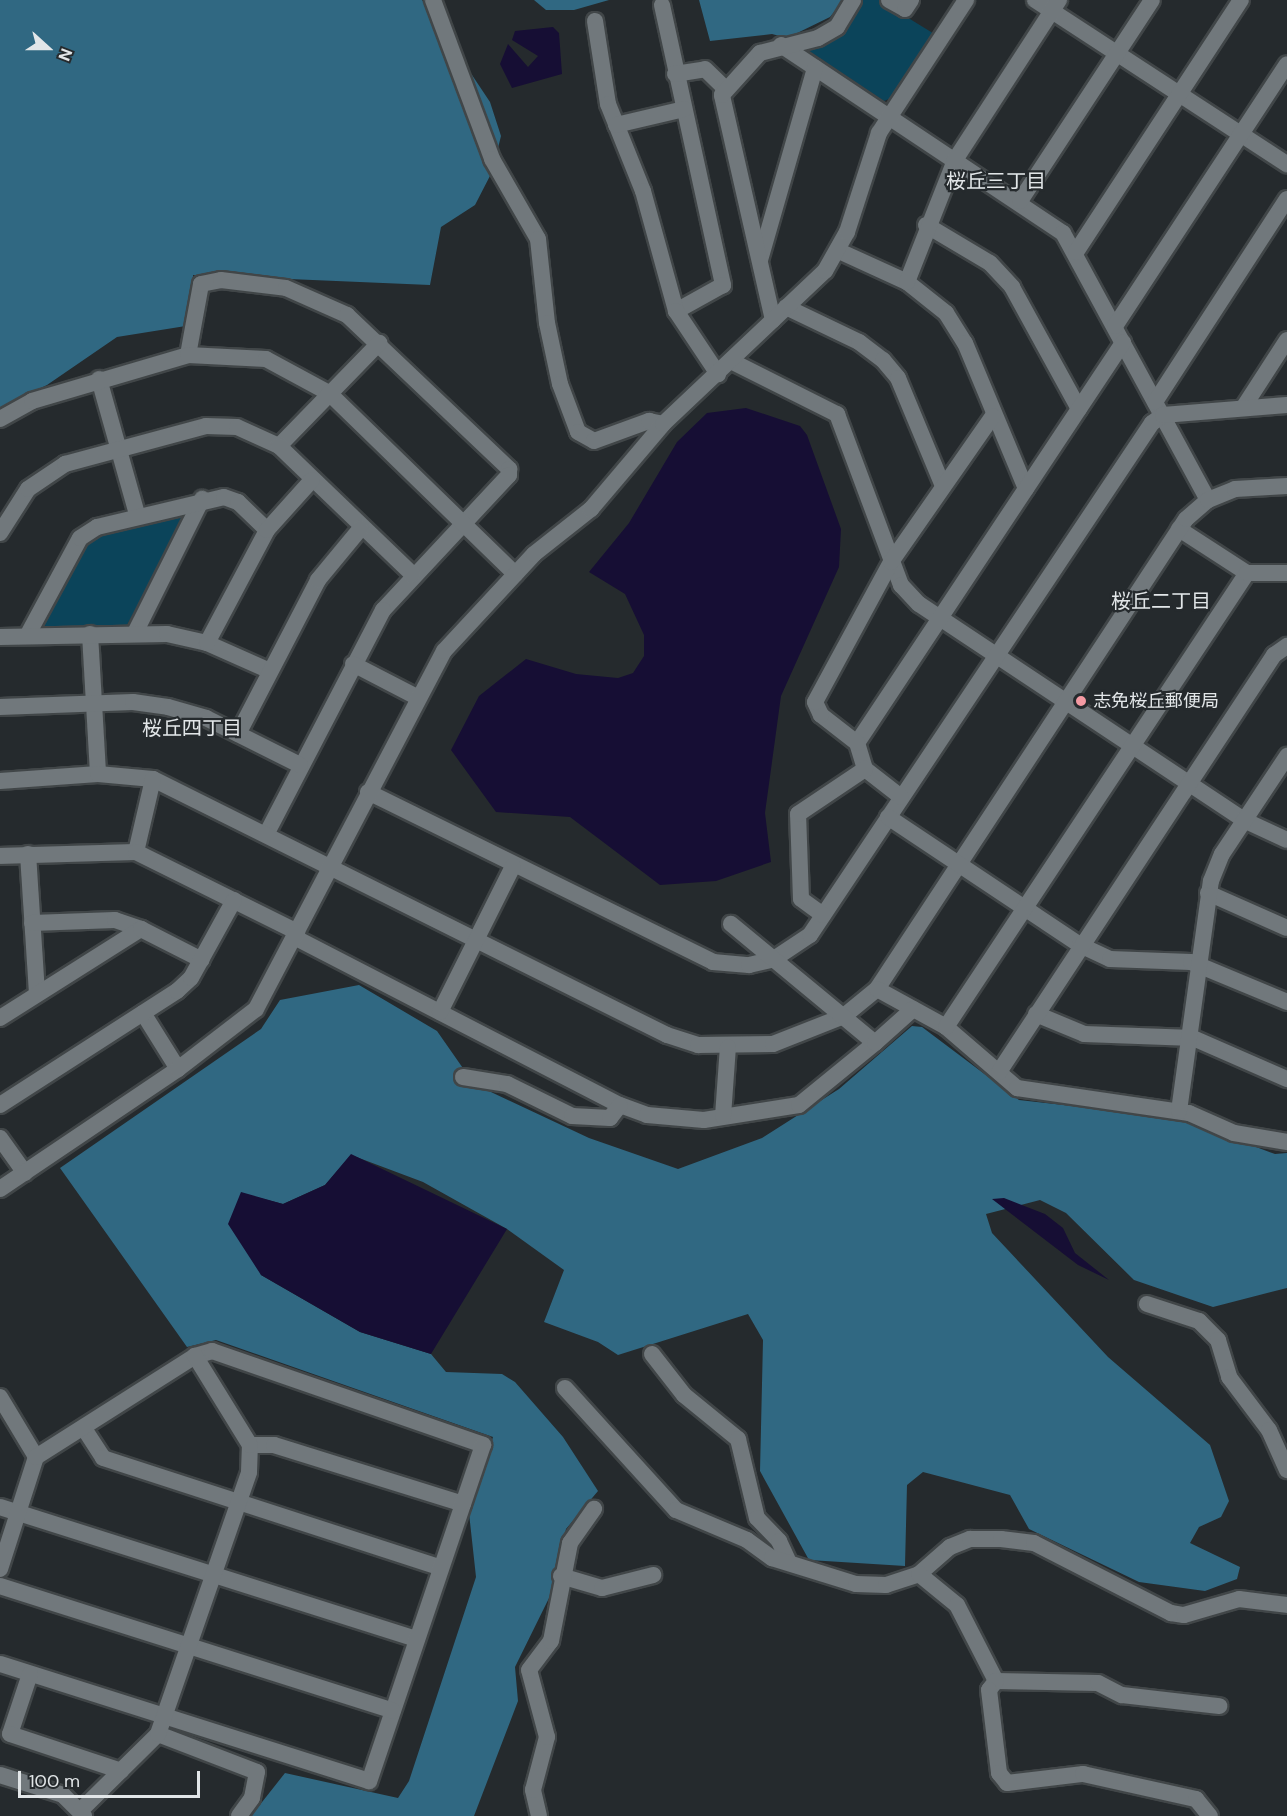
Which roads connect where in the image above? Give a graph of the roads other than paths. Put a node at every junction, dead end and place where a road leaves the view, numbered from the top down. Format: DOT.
graph roads {
  1 [pos="433,0"];
  2 [pos="853,0"];
  3 [pos="889,0"];
  4 [pos="911,0"];
  5 [pos="966,0"];
  6 [pos="1035,0"];
  7 [pos="1152,0"];
  8 [pos="1241,0"];
  9 [pos="662,5"];
  10 [pos="1055,5"];
  11 [pos="595,21"];
  12 [pos="782,45"];
  13 [pos="1117,53"];
  14 [pos="1287,64"];
  15 [pos="815,68"];
  16 [pos="675,74"];
  17 [pos="726,89"];
  18 [pos="1179,94"];
  19 [pos="684,109"];
  20 [pos="889,118"];
  21 [pos="616,125"];
  22 [pos="1241,134"];
  23 [pos="955,160"];
  24 [pos="1287,165"];
  25 [pos="1287,199"];
  26 [pos="1020,201"];
  27 [pos="926,225"];
  28 [pos="839,251"];
  29 [pos="1076,252"];
  30 [pos="759,262"];
  31 [pos="907,282"];
  32 [pos="786,308"];
  33 [pos="676,311"];
  34 [pos="773,320"];
  35 [pos="1115,326"];
  36 [pos="1287,340"];
  37 [pos="1124,342"];
  38 [pos="380,343"];
  39 [pos="188,355"];
  40 [pos="731,361"];
  41 [pos="718,374"];
  42 [pos="99,379"];
  43 [pos="329,393"];
  44 [pos="1287,405"];
  45 [pos="1243,408"];
  46 [pos="1079,409"];
  47 [pos="1159,409"];
  48 [pos="993,416"];
  49 [pos="0,419"];
  50 [pos="663,424"];
  51 [pos="279,446"];
  52 [pos="119,450"];
  53 [pos="312,480"];
  54 [pos="944,486"];
  55 [pos="1287,486"];
  56 [pos="1026,489"];
  57 [pos="202,499"];
  58 [pos="1208,500"];
  59 [pos="137,514"];
  60 [pos="462,524"];
  61 [pos="362,528"];
  62 [pos="1179,528"];
  63 [pos="267,530"];
  64 [pos="0,533"];
  65 [pos="891,562"];
  66 [pos="1247,573"];
  67 [pos="1287,573"];
  68 [pos="412,574"];
  69 [pos="515,574"];
  70 [pos="940,616"];
  71 [pos="136,631"];
  72 [pos="90,634"];
  73 [pos="27,636"];
  74 [pos="0,637"];
  75 [pos="207,643"];
  76 [pos="1287,646"];
  77 [pos="997,654"];
  78 [pos="353,664"];
  79 [pos="270,671"];
  80 [pos="417,697"];
  81 [pos="1067,701"];
  82 [pos="94,702"];
  83 [pos="0,707"];
  84 [pos="238,734"];
  85 [pos="857,743"];
  86 [pos="1132,745"];
  87 [pos="1286,757"];
  88 [pos="300,765"];
  89 [pos="865,769"];
  90 [pos="98,774"];
  91 [pos="153,779"];
  92 [pos="0,781"];
  93 [pos="1187,783"];
  94 [pos="368,792"];
  95 [pos="901,797"];
  96 [pos="888,817"];
  97 [pos="1244,820"];
  98 [pos="267,833"];
  99 [pos="1287,840"];
  100 [pos="136,852"];
  101 [pos="28,854"];
  102 [pos="0,856"];
  103 [pos="959,864"];
  104 [pos="331,866"];
  105 [pos="513,866"];
  106 [pos="1208,893"];
  107 [pos="234,900"];
  108 [pos="1023,907"];
  109 [pos="823,915"];
  110 [pos="32,923"];
  111 [pos="731,924"];
  112 [pos="1287,928"];
  113 [pos="141,929"];
  114 [pos="295,934"];
  115 [pos="475,941"];
  116 [pos="1080,945"];
  117 [pos="774,959"];
  118 [pos="202,960"];
  119 [pos="1197,964"];
  120 [pos="877,989"];
  121 [pos="37,993"];
  122 [pos="1287,1002"];
  123 [pos="913,1009"];
  124 [pos="440,1012"];
  125 [pos="143,1013"];
  126 [pos="1036,1014"];
  127 [pos="844,1016"];
  128 [pos="0,1018"];
  129 [pos="946,1027"];
  130 [pos="1188,1037"];
  131 [pos="875,1043"];
  132 [pos="728,1047"];
  133 [pos="178,1069"];
  134 [pos="999,1072"];
  135 [pos="463,1077"];
  136 [pos="1287,1080"];
  137 [pos="0,1104"];
  138 [pos="620,1105"];
  139 [pos="1179,1111"];
  140 [pos="723,1116"];
  141 [pos="0,1138"];
  142 [pos="1287,1142"];
  143 [pos="25,1173"];
  144 [pos="0,1189"];
  145 [pos="1147,1304"];
  146 [pos="652,1354"];
  147 [pos="195,1356"];
  148 [pos="565,1388"];
  149 [pos="3,1407"];
  150 [pos="86,1430"];
  151 [pos="250,1445"];
  152 [pos="36,1457"];
  153 [pos="1287,1470"];
  154 [pos="239,1503"];
  155 [pos="463,1504"];
  156 [pos="0,1507"];
  157 [pos="594,1509"];
  158 [pos="18,1512"];
  159 [pos="789,1562"];
  160 [pos="441,1568"];
  161 [pos="0,1569"];
  162 [pos="919,1574"];
  163 [pos="561,1575"];
  164 [pos="652,1575"];
  165 [pos="214,1576"];
  166 [pos="0,1586"];
  167 [pos="1287,1605"];
  168 [pos="417,1639"];
  169 [pos="189,1648"];
  170 [pos="0,1664"];
  171 [pos="30,1674"];
  172 [pos="996,1681"];
  173 [pos="1219,1706"];
  174 [pos="393,1711"];
  175 [pos="161,1726"];
  176 [pos="121,1771"];
  177 [pos="0,1776"];
  178 [pos="82,1813"];
  179 [pos="239,1816"];
  180 [pos="539,1816"];
  181 [pos="1209,1816"];
  1 -- 50 [label="street"];
  2 -- 12 [label="street"];
  3 -- 4 [label="street"];
  5 -- 20 [label="street"];
  6 -- 10 [label="street"];
  7 -- 13 [label="street"];
  8 -- 18 [label="street"];
  9 -- 16 [label="street"];
  10 -- 13 [label="street"];
  10 -- 23 [label="street"];
  11 -- 21 [label="street"];
  12 -- 15 [label="street"];
  12 -- 17 [label="street"];
  13 -- 18 [label="street"];
  13 -- 26 [label="street"];
  14 -- 22 [label="street"];
  15 -- 20 [label="street"];
  15 -- 30 [label="street"];
  16 -- 17 [label="street"];
  16 -- 19 [label="street"];
  17 -- 30 [label="street"];
  18 -- 22 [label="street"];
  18 -- 29 [label="street"];
  19 -- 21 [label="street"];
  19 -- 33 [label="street"];
  20 -- 23 [label="street"];
  20 -- 28 [label="street"];
  21 -- 33 [label="street"];
  22 -- 24 [label="street"];
  22 -- 35 [label="street"];
  23 -- 26 [label="street"];
  23 -- 27 [label="street"];
  25 -- 47 [label="street"];
  26 -- 29 [label="street"];
  27 -- 31 [label="street"];
  27 -- 46 [label="street"];
  28 -- 31 [label="street"];
  28 -- 32 [label="street"];
  29 -- 35 [label="street"];
  30 -- 34 [label="street"];
  31 -- 48 [label="street"];
  32 -- 34 [label="street"];
  32 -- 54 [label="street"];
  33 -- 41 [label="street"];
  34 -- 40 [label="street"];
  35 -- 37 [label="street"];
  36 -- 45 [label="street"];
  37 -- 46 [label="street"];
  37 -- 47 [label="street"];
  38 -- 39 [label="street"];
  38 -- 43 [label="street"];
  38 -- 60 [label="street"];
  39 -- 42 [label="street"];
  39 -- 43 [label="street"];
  40 -- 41 [label="street"];
  40 -- 65 [label="street"];
  41 -- 50 [label="street"];
  42 -- 49 [label="street"];
  42 -- 52 [label="street"];
  43 -- 51 [label="street"];
  43 -- 60 [label="street"];
  44 -- 45 [label="street"];
  45 -- 47 [label="street"];
  46 -- 56 [label="street"];
  47 -- 58 [label="street"];
  47 -- 77 [label="street"];
  48 -- 54 [label="street"];
  48 -- 56 [label="street"];
  50 -- 69 [label="street"];
  51 -- 52 [label="street"];
  51 -- 53 [label="street"];
  52 -- 59 [label="street"];
  52 -- 64 [label="street"];
  53 -- 61 [label="street"];
  53 -- 63 [label="street"];
  54 -- 65 [label="street"];
  55 -- 58 [label="street"];
  56 -- 70 [label="street"];
  57 -- 59 [label="street"];
  57 -- 63 [label="street"];
  57 -- 71 [label="street"];
  58 -- 62 [label="street"];
  59 -- 73 [label="street"];
  60 -- 68 [label="street"];
  60 -- 69 [label="street"];
  61 -- 68 [label="street"];
  61 -- 79 [label="street"];
  62 -- 66 [label="street"];
  62 -- 81 [label="street"];
  63 -- 75 [label="street"];
  65 -- 70 [label="street"];
  65 -- 85 [label="street"];
  66 -- 67 [label="street"];
  66 -- 86 [label="street"];
  68 -- 78 [label="street"];
  69 -- 80 [label="street"];
  70 -- 77 [label="street"];
  70 -- 85 [label="street"];
  71 -- 72 [label="street"];
  71 -- 75 [label="street"];
  72 -- 73 [label="street"];
  72 -- 82 [label="street"];
  73 -- 74 [label="street"];
  75 -- 79 [label="street"];
  76 -- 93 [label="street"];
  77 -- 81 [label="street"];
  77 -- 95 [label="street"];
  78 -- 80 [label="street"];
  78 -- 88 [label="street"];
  79 -- 84 [label="street"];
  80 -- 94 [label="street"];
  81 -- 86 [label="street"];
  81 -- 103 [label="street"];
  82 -- 83 [label="street"];
  82 -- 84 [label="street"];
  82 -- 90 [label="street"];
  84 -- 88 [label="street"];
  85 -- 89 [label="street"];
  86 -- 93 [label="street"];
  86 -- 108 [label="street"];
  87 -- 97 [label="street"];
  88 -- 98 [label="street"];
  89 -- 95 [label="street"];
  89 -- 109 [label="street"];
  90 -- 91 [label="street"];
  90 -- 92 [label="street"];
  91 -- 98 [label="street"];
  91 -- 100 [label="street"];
  93 -- 97 [label="street"];
  93 -- 116 [label="street"];
  94 -- 104 [label="street"];
  94 -- 105 [label="street"];
  95 -- 96 [label="street"];
  96 -- 103 [label="street"];
  96 -- 109 [label="street"];
  97 -- 99 [label="street"];
  97 -- 106 [label="street"];
  98 -- 104 [label="street"];
  100 -- 101 [label="street"];
  100 -- 107 [label="street"];
  101 -- 102 [label="street"];
  101 -- 110 [label="street"];
  103 -- 108 [label="street"];
  103 -- 120 [label="street"];
  104 -- 114 [label="street"];
  104 -- 115 [label="street"];
  105 -- 115 [label="street"];
  105 -- 117 [label="street"];
  106 -- 112 [label="street"];
  106 -- 119 [label="street"];
  107 -- 114 [label="street"];
  107 -- 118 [label="street"];
  108 -- 116 [label="street"];
  108 -- 129 [label="street"];
  109 -- 117 [label="street"];
  110 -- 113 [label="street"];
  110 -- 121 [label="street"];
  111 -- 117 [label="street"];
  113 -- 118 [label="street"];
  113 -- 121 [label="street"];
  114 -- 124 [label="street"];
  114 -- 133 [label="street"];
  115 -- 124 [label="street"];
  115 -- 132 [label="street"];
  116 -- 119 [label="street"];
  116 -- 126 [label="street"];
  117 -- 127 [label="street"];
  118 -- 125 [label="street"];
  119 -- 122 [label="street"];
  119 -- 130 [label="street"];
  120 -- 123 [label="street"];
  120 -- 127 [label="street"];
  121 -- 128 [label="street"];
  123 -- 129 [label="street"];
  123 -- 131 [label="street"];
  124 -- 138 [label="street"];
  125 -- 133 [label="street"];
  125 -- 137 [label="street"];
  126 -- 130 [label="street"];
  126 -- 134 [label="street"];
  127 -- 131 [label="street"];
  127 -- 132 [label="street"];
  129 -- 134 [label="street"];
  130 -- 136 [label="street"];
  130 -- 139 [label="street"];
  131 -- 140 [label="street"];
  132 -- 140 [label="street"];
  133 -- 143 [label="street"];
  134 -- 139 [label="street"];
  135 -- 138 [label="street"];
  138 -- 140 [label="street"];
  139 -- 142 [label="street"];
  141 -- 143 [label="street"];
  143 -- 144 [label="street"];
  145 -- 153 [label="street"];
  146 -- 159 [label="street"];
  147 -- 150 [label="street"];
  147 -- 151 [label="street"];
  147 -- 155 [label="street"];
  148 -- 159 [label="street"];
  149 -- 152 [label="street"];
  150 -- 152 [label="street"];
  150 -- 154 [label="street"];
  151 -- 154 [label="street"];
  151 -- 155 [label="street"];
  152 -- 158 [label="street"];
  154 -- 160 [label="street"];
  154 -- 165 [label="street"];
  155 -- 160 [label="street"];
  156 -- 158 [label="street"];
  157 -- 163 [label="street"];
  158 -- 161 [label="street"];
  158 -- 165 [label="street"];
  159 -- 162 [label="street"];
  160 -- 168 [label="street"];
  162 -- 167 [label="street"];
  162 -- 172 [label="street"];
  163 -- 164 [label="street"];
  163 -- 180 [label="street"];
  165 -- 168 [label="street"];
  165 -- 169 [label="street"];
  166 -- 169 [label="street"];
  168 -- 174 [label="street"];
  169 -- 174 [label="street"];
  169 -- 175 [label="street"];
  170 -- 171 [label="street"];
  171 -- 175 [label="street"];
  171 -- 176 [label="street"];
  172 -- 173 [label="street"];
  172 -- 181 [label="street"];
  174 -- 175 [label="street"];
  175 -- 176 [label="street"];
  175 -- 179 [label="street"];
  176 -- 178 [label="street"];
  177 -- 178 [label="street"];
}
